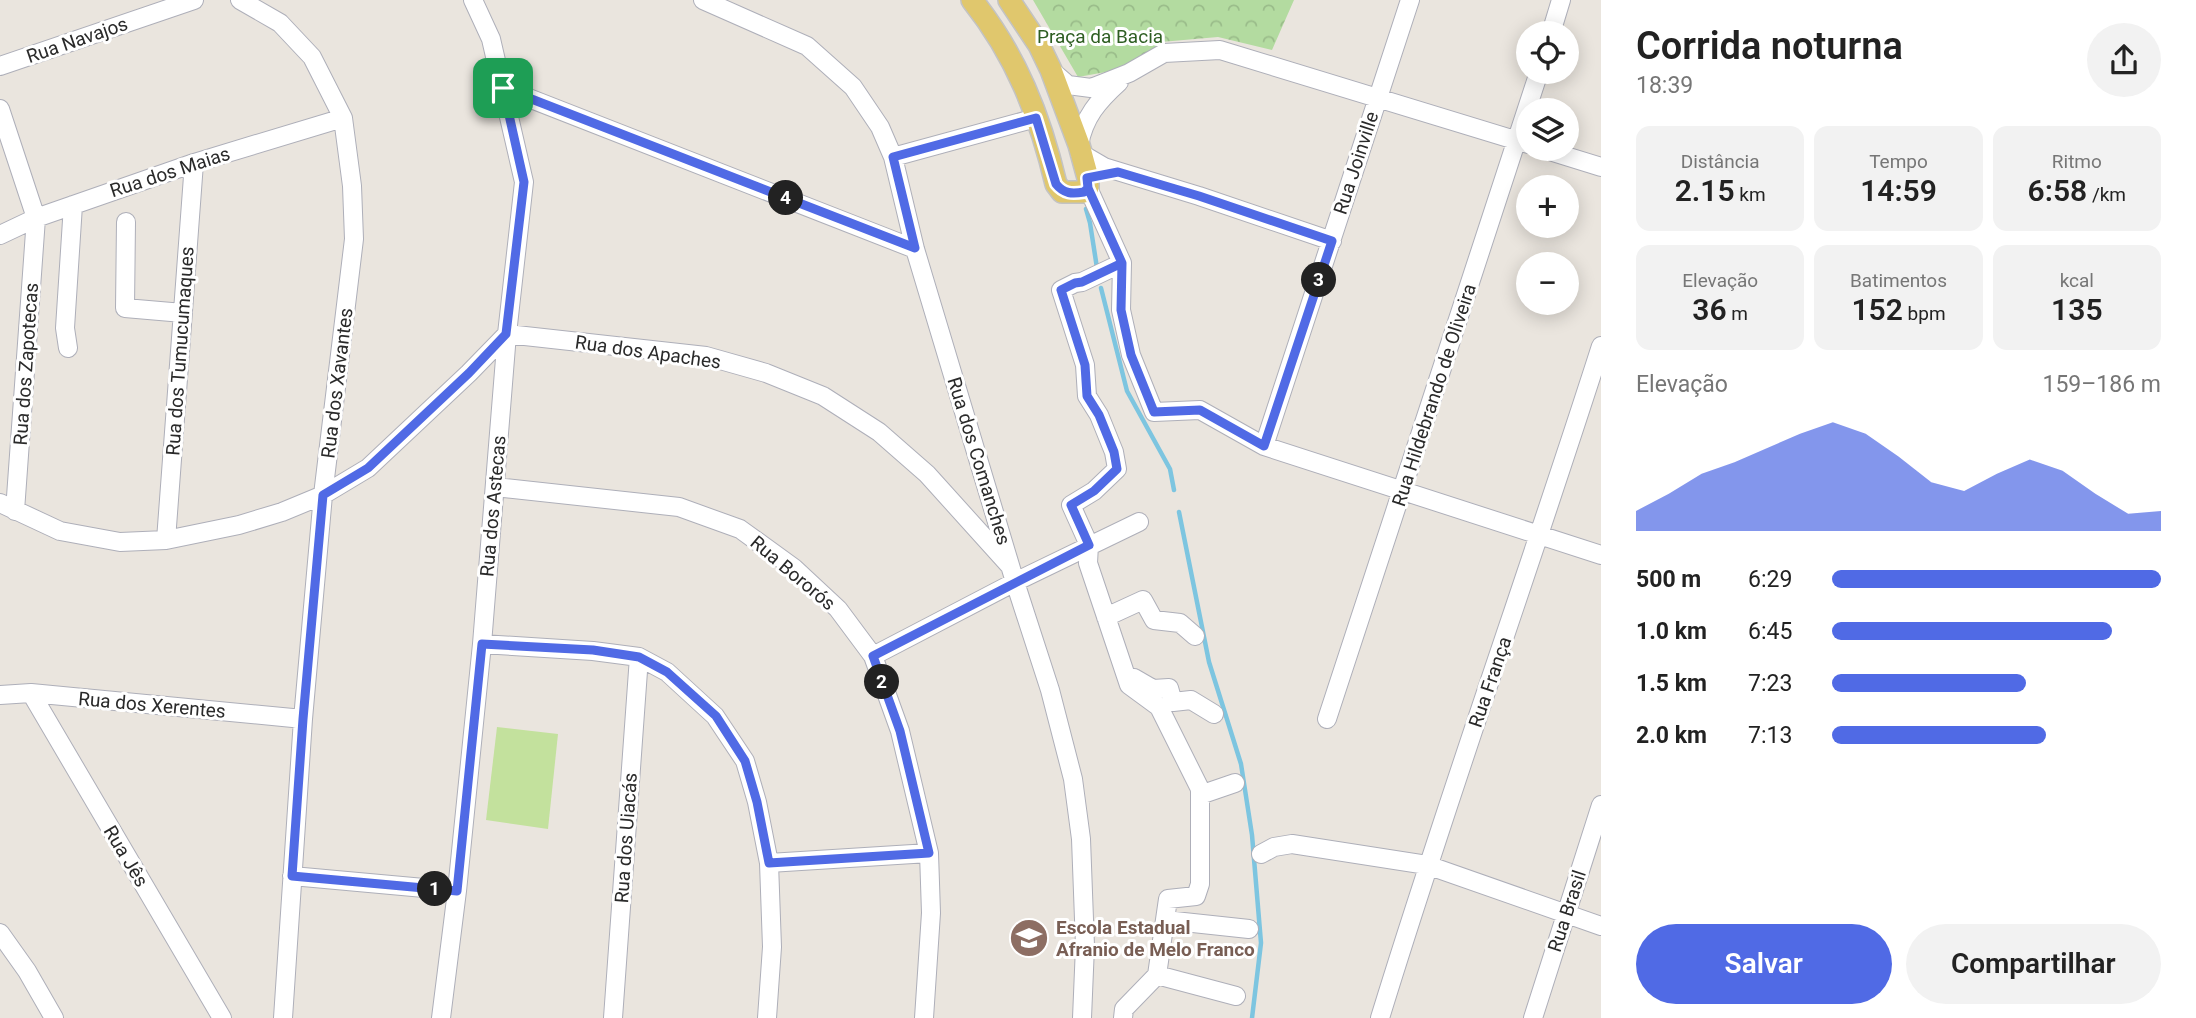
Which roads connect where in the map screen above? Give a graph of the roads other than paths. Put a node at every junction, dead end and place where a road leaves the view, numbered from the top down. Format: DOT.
graph roads {
  1 [pos="194,0"];
  2 [pos="240,0"];
  3 [pos="473,0"];
  4 [pos="703,0"];
  5 [pos="972,0"];
  6 [pos="1009,0"];
  7 [pos="1410,0"];
  8 [pos="1561,0"];
  9 [pos="1555,21"];
  10 [pos="0,66"];
  11 [pos="1051,69"];
  12 [pos="1129,73"];
  13 [pos="503,88"];
  14 [pos="1377,98"];
  15 [pos="0,109"];
  16 [pos="343,118"];
  17 [pos="1036,118"];
  18 [pos="1516,140"];
  19 [pos="1079,149"];
  20 [pos="893,157"];
  21 [pos="1579,160"];
  22 [pos="1516,161"];
  23 [pos="194,163"];
  24 [pos="1601,167"];
  25 [pos="1118,172"];
  26 [pos="1088,183"];
  27 [pos="73,205"];
  28 [pos="36,218"];
  29 [pos="126,222"];
  30 [pos="0,235"];
  31 [pos="1332,241"];
  32 [pos="915,248"];
  33 [pos="1122,263"];
  34 [pos="183,313"];
  35 [pos="506,334"];
  36 [pos="1601,346"];
  37 [pos="68,348"];
  38 [pos="1264,446"];
  39 [pos="495,487"];
  40 [pos="1402,491"];
  41 [pos="323,495"];
  42 [pos="8,507"];
  43 [pos="1139,522"];
  44 [pos="1541,535"];
  45 [pos="166,540"];
  46 [pos="1089,545"];
  47 [pos="1601,555"];
  48 [pos="1013,574"];
  49 [pos="1106,617"];
  50 [pos="1195,636"];
  51 [pos="482,644"];
  52 [pos="873,656"];
  53 [pos="639,657"];
  54 [pos="1125,673"];
  55 [pos="31,694"];
  56 [pos="0,695"];
  57 [pos="1214,714"];
  58 [pos="303,719"];
  59 [pos="1327,719"];
  60 [pos="1235,783"];
  61 [pos="1200,796"];
  62 [pos="1601,805"];
  63 [pos="929,853"];
  64 [pos="1261,854"];
  65 [pos="769,863"];
  66 [pos="1427,865"];
  67 [pos="292,876"];
  68 [pos="457,891"];
  69 [pos="1566,915"];
  70 [pos="1165,920"];
  71 [pos="1601,926"];
  72 [pos="1249,929"];
  73 [pos="0,933"];
  74 [pos="1157,975"];
  75 [pos="1236,996"];
  76 [pos="54,1018"];
  77 [pos="222,1018"];
  78 [pos="283,1018"];
  79 [pos="441,1018"];
  80 [pos="613,1018"];
  81 [pos="767,1018"];
  82 [pos="924,1018"];
  83 [pos="1082,1018"];
  84 [pos="1123,1018"];
  85 [pos="1380,1018"];
  86 [pos="1533,1018"];
  1 -- 10 [label="street, Rua Navajos"];
  2 -- 16 [label="street, Rua dos Xavantes"];
  3 -- 13 [label="street, Rua dos Astecas"];
  4 -- 20 [label="street, Rua dos Comanches"];
  5 -- 17 [label="main road"];
  6 -- 11 [label="main road"];
  7 -- 14 [label="street, Rua Joinville"];
  8 -- 9 [label="street"];
  11 -- 12 [label="street"];
  11 -- 19 [label="main road"];
  12 -- 14 [label="street"];
  12 -- 19 [label="street"];
  13 -- 32 [label="street"];
  13 -- 35 [label="street, Rua dos Astecas"];
  14 -- 18 [label="street"];
  14 -- 31 [label="street, Rua Joinville"];
  15 -- 28 [label="street"];
  16 -- 23 [label="street, Rua dos Maias"];
  16 -- 41 [label="street, Rua dos Xavantes"];
  17 -- 20 [label="street"];
  17 -- 26 [label="main road"];
  19 -- 25 [label="street"];
  19 -- 26 [label="main road"];
  20 -- 32 [label="street, Rua dos Comanches"];
  21 -- 24 [label="street"];
  22 -- 40 [label="street, Rua Hildebrando de Oliveira"];
  23 -- 27 [label="street, Rua dos Maias"];
  23 -- 34 [label="street, Rua dos Tumucumaques"];
  25 -- 26 [label="street"];
  25 -- 31 [label="street"];
  26 -- 33 [label="street"];
  27 -- 28 [label="street, Rua dos Maias"];
  27 -- 37 [label="street"];
  28 -- 30 [label="street, Rua dos Maias"];
  28 -- 42 [label="street, Rua dos Zapotecas"];
  29 -- 34 [label="street"];
  31 -- 38 [label="street, Rua Joinville"];
  32 -- 48 [label="street, Rua dos Comanches"];
  33 -- 38 [label="street"];
  33 -- 46 [label="street"];
  34 -- 45 [label="street, Rua dos Tumucumaques"];
  35 -- 39 [label="street, Rua dos Astecas"];
  35 -- 41 [label="street"];
  35 -- 48 [label="street, Rua dos Apaches"];
  36 -- 44 [label="street, Rua França"];
  38 -- 40 [label="street"];
  39 -- 51 [label="street, Rua dos Astecas"];
  39 -- 52 [label="street, Rua Bororós"];
  40 -- 44 [label="street"];
  40 -- 59 [label="street, Rua Hildebrando de Oliveira"];
  41 -- 45 [label="street"];
  41 -- 58 [label="street, Rua dos Xavantes"];
  42 -- 45 [label="street"];
  43 -- 46 [label="street"];
  44 -- 47 [label="street"];
  44 -- 66 [label="street, Rua França"];
  46 -- 48 [label="street"];
  46 -- 49 [label="street"];
  48 -- 52 [label="street"];
  48 -- 83 [label="street, Rua dos Comanches"];
  49 -- 50 [label="street"];
  49 -- 54 [label="street"];
  51 -- 53 [label="street"];
  51 -- 68 [label="street, Rua dos Astecas"];
  52 -- 63 [label="street, Rua Bororós"];
  53 -- 65 [label="street"];
  53 -- 80 [label="street, Rua dos Uiacás"];
  54 -- 57 [label="street"];
  54 -- 61 [label="street"];
  55 -- 56 [label="street, Rua dos Xerentes"];
  55 -- 58 [label="street, Rua dos Xerentes"];
  55 -- 77 [label="street, Rua Jês"];
  58 -- 67 [label="street, Rua dos Xavantes"];
  60 -- 61 [label="street"];
  61 -- 70 [label="street"];
  62 -- 69 [label="street, Rua Brasil"];
  63 -- 65 [label="street"];
  63 -- 82 [label="street, Rua Bororós"];
  64 -- 66 [label="street"];
  65 -- 81 [label="street"];
  66 -- 69 [label="street"];
  66 -- 85 [label="street, Rua França"];
  67 -- 68 [label="street"];
  67 -- 78 [label="street, Rua dos Xavantes"];
  68 -- 79 [label="street, Rua dos Astecas"];
  69 -- 71 [label="street"];
  69 -- 86 [label="street, Rua Brasil"];
  70 -- 72 [label="street"];
  70 -- 74 [label="street"];
  73 -- 76 [label="street"];
  74 -- 75 [label="street"];
  74 -- 84 [label="street"];
}
